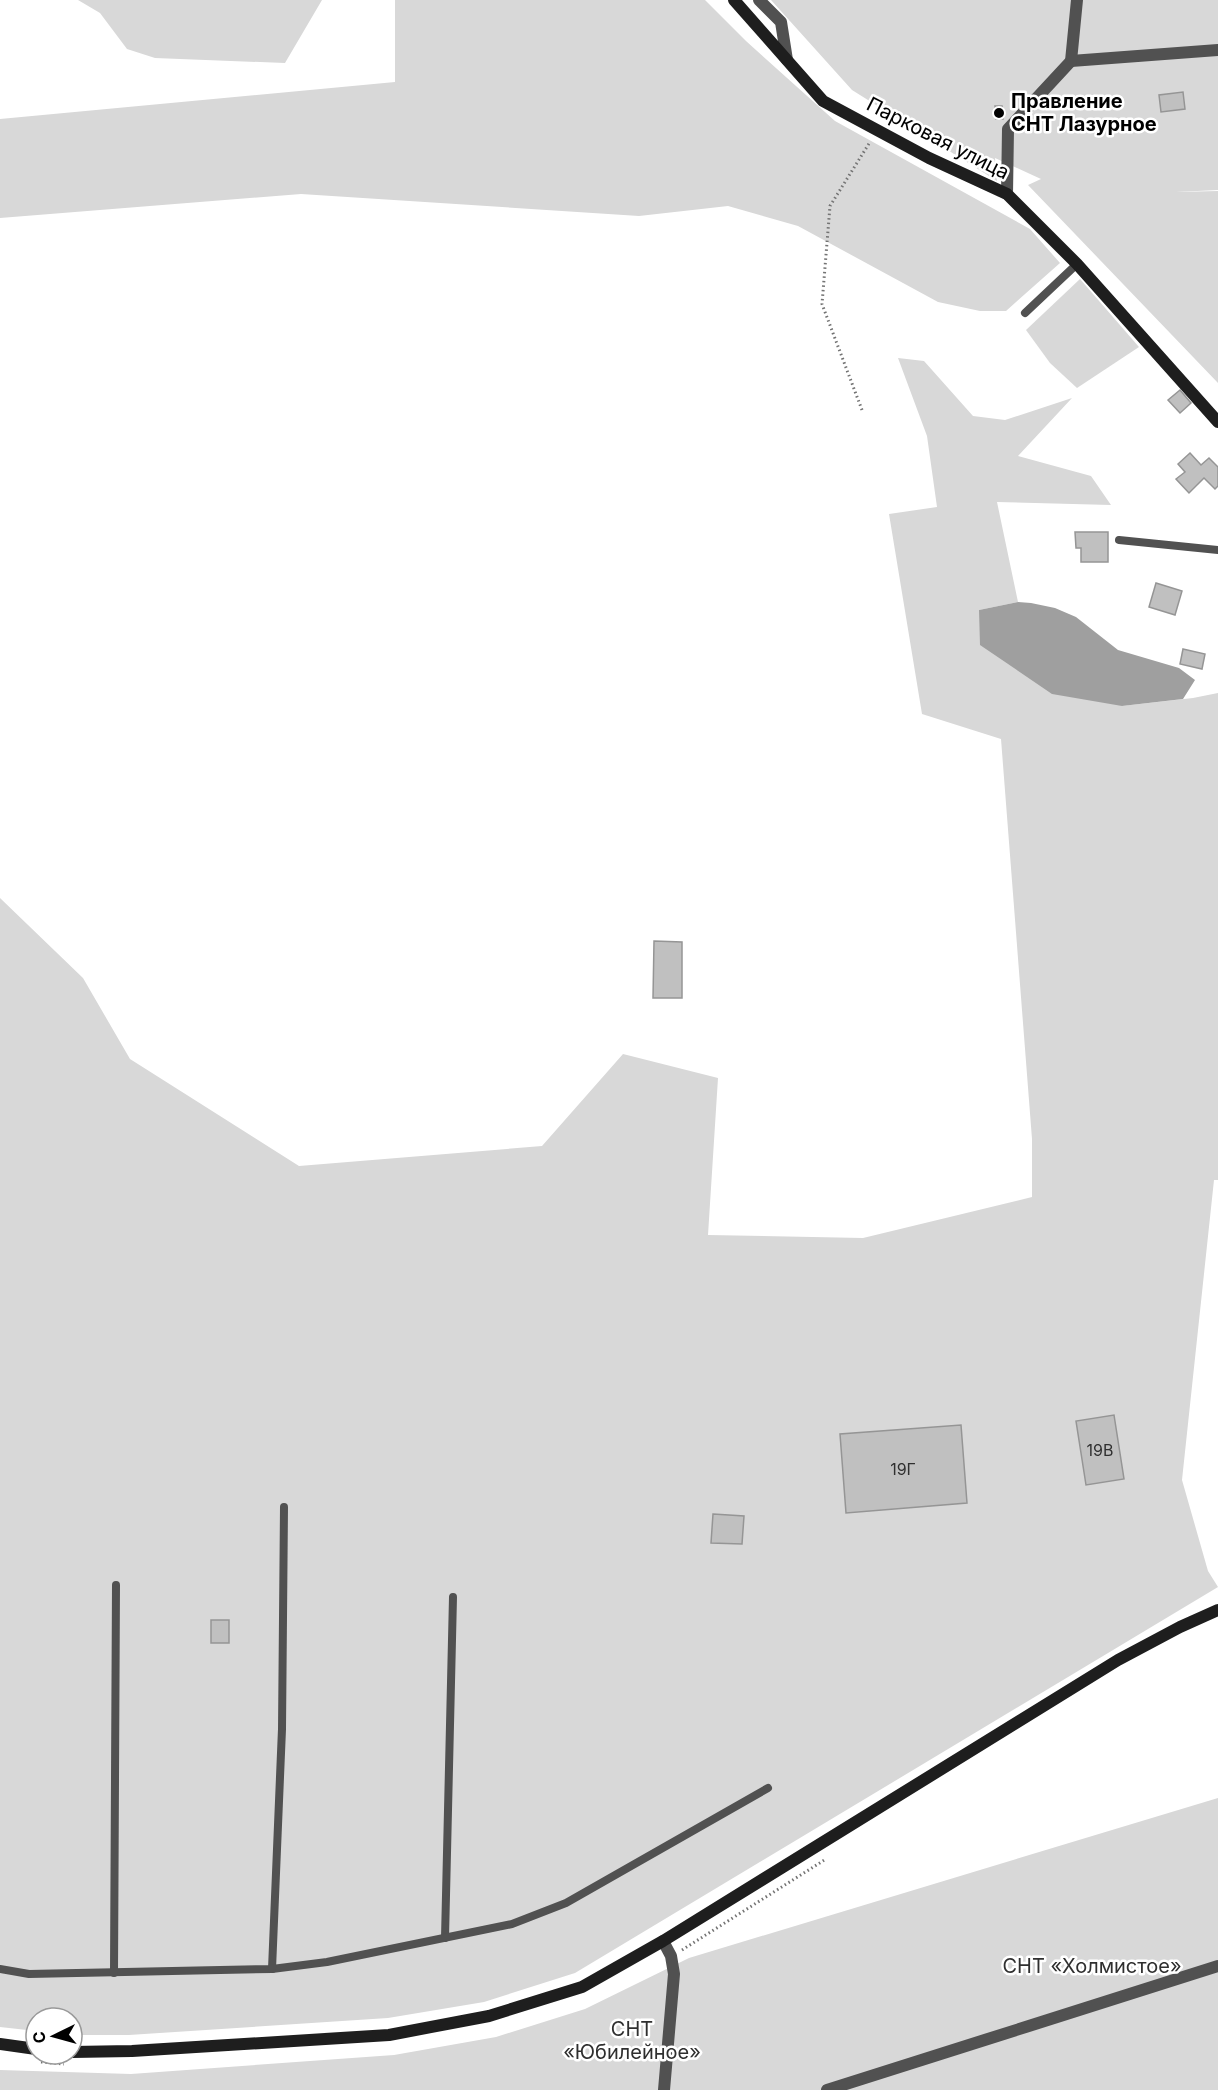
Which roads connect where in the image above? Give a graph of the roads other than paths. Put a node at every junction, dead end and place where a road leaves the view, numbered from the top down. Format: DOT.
graph roads {
  1 [pos="734,0"];
  2 [pos="759,0"];
  3 [pos="1077,0"];
  4 [pos="1218,50"];
  5 [pos="787,60"];
  6 [pos="1071,61"];
  7 [pos="1007,194"];
  8 [pos="1077,264"];
  9 [pos="1025,313"];
  10 [pos="1218,422"];
  11 [pos="1119,540"];
  12 [pos="1218,550"];
  13 [pos="284,1507"];
  14 [pos="116,1586"];
  15 [pos="453,1597"];
  16 [pos="1218,1610"];
  17 [pos="768,1788"];
  18 [pos="445,1938"];
  19 [pos="663,1941"];
  20 [pos="1218,1966"];
  21 [pos="0,1969"];
  22 [pos="272,1969"];
  23 [pos="114,1973"];
  24 [pos="0,2044"];
  25 [pos="24,2047"];
  26 [pos="84,2052"];
  27 [pos="664,2090"];
  28 [pos="827,2090"];
  1 -- 5 [label="main road, Парковая улица"];
  2 -- 5 [label="street"];
  3 -- 6 [label="street"];
  4 -- 6 [label="street"];
  5 -- 7 [label="main road, Парковая улица"];
  6 -- 7 [label="street"];
  7 -- 8 [label="main road, Парковая улица"];
  8 -- 9 [label="lane"];
  8 -- 10 [label="main road, Парковая улица"];
  11 -- 12 [label="lane"];
  13 -- 22 [label="lane"];
  14 -- 23 [label="lane"];
  15 -- 18 [label="lane"];
  16 -- 19 [label="main road"];
  17 -- 18 [label="lane"];
  18 -- 22 [label="lane"];
  19 -- 26 [label="main road"];
  19 -- 27 [label="street"];
  20 -- 28 [label="street"];
  21 -- 23 [label="lane"];
  22 -- 23 [label="lane"];
  24 -- 25 [label="main road"];
}
